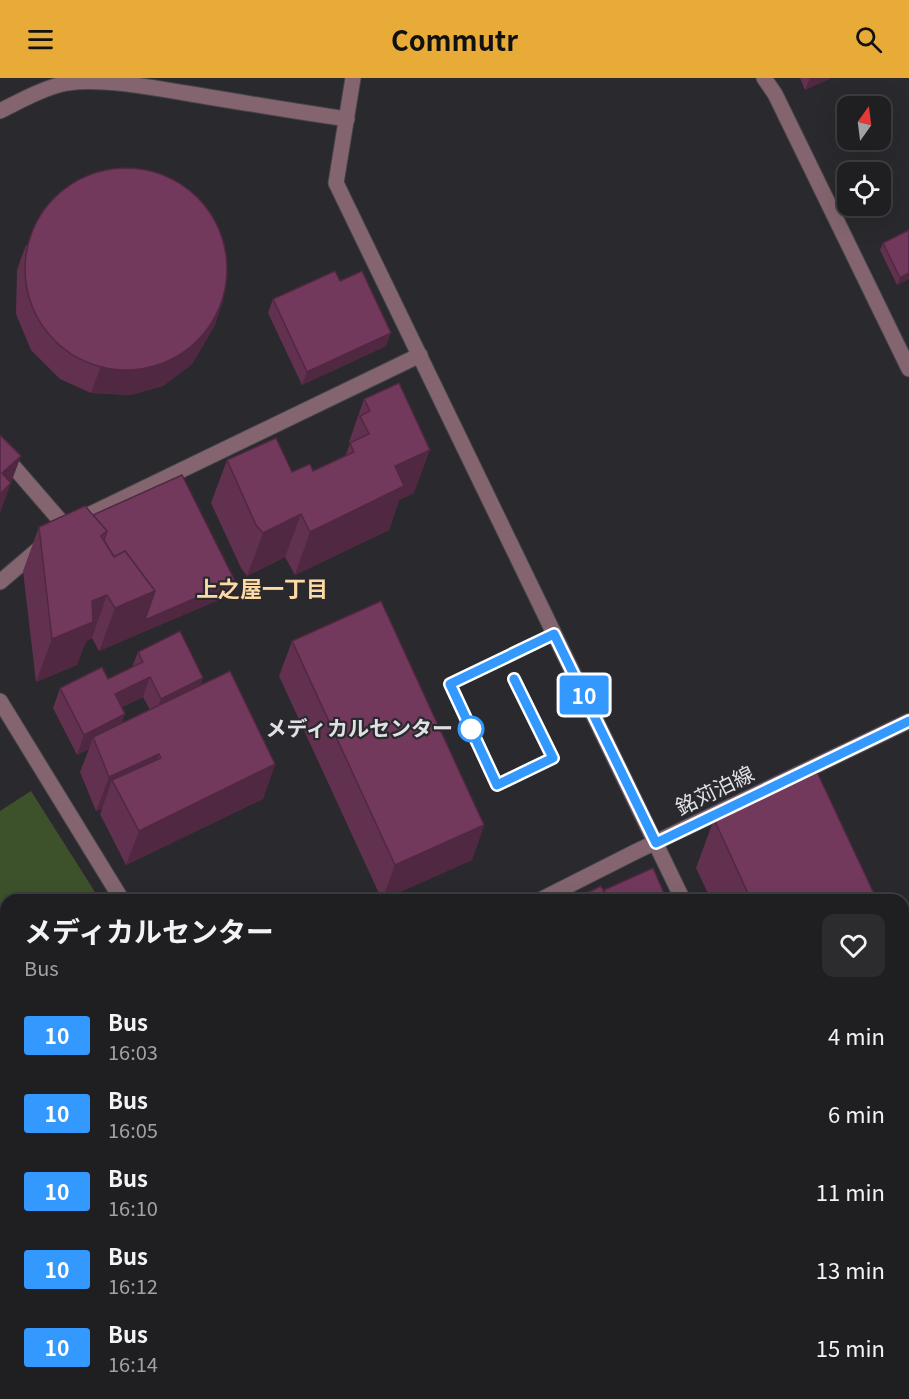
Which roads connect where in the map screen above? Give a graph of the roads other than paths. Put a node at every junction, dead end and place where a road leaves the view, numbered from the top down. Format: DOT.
graph roads {
  1 [pos="353,78"];
  2 [pos="764,78"];
  3 [pos="0,111"];
  4 [pos="346,119"];
  5 [pos="420,355"];
  6 [pos="909,369"];
  7 [pos="0,451"];
  8 [pos="57,533"];
  9 [pos="0,582"];
  10 [pos="0,700"];
  11 [pos="909,721"];
  12 [pos="656,843"];
  13 [pos="118,894"];
  14 [pos="552,894"];
  15 [pos="680,894"];
  1 -- 4 [label="street"];
  2 -- 6 [label="street"];
  3 -- 4 [label="street"];
  4 -- 5 [label="street"];
  5 -- 8 [label="street"];
  5 -- 12 [label="street"];
  7 -- 8 [label="street"];
  8 -- 9 [label="street"];
  10 -- 13 [label="street"];
  11 -- 12 [label="street, 銘苅泊線"];
  12 -- 14 [label="street, 銘苅泊線"];
  12 -- 15 [label="street"];
}
